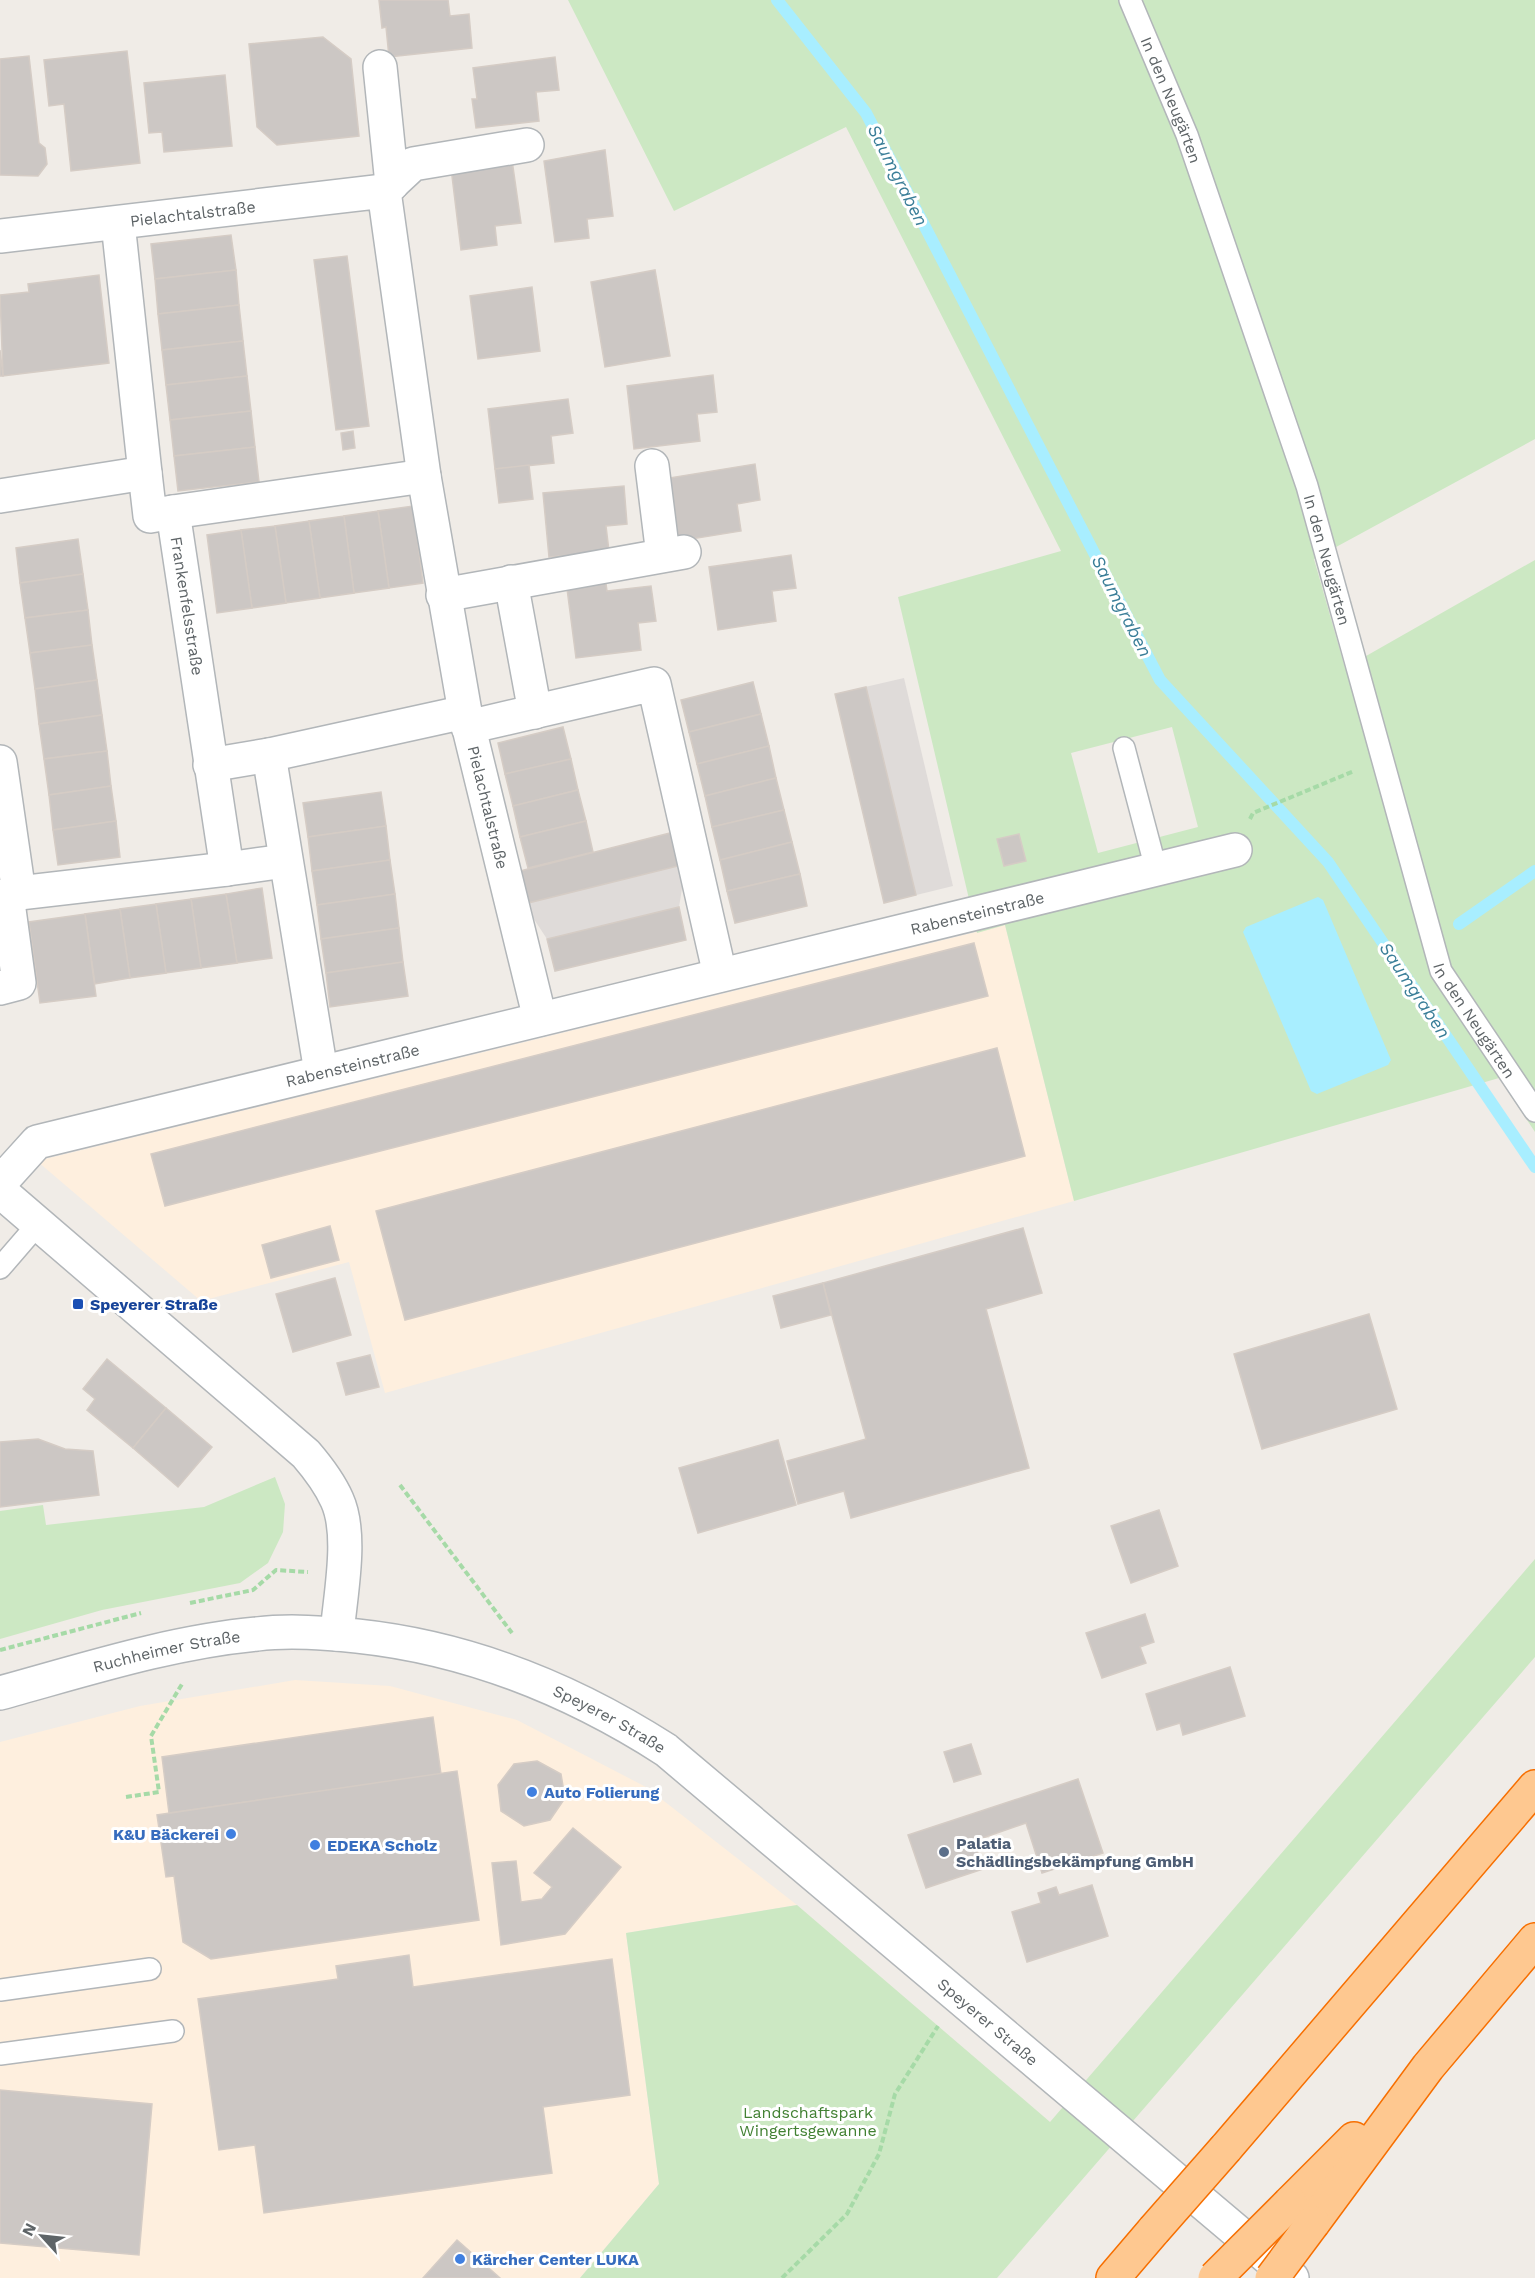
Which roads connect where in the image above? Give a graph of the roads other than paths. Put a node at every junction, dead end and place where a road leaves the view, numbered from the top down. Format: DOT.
graph roads {
  1 [pos="1130,0"];
  2 [pos="380,67"];
  3 [pos="527,145"];
  4 [pos="388,187"];
  5 [pos="118,222"];
  6 [pos="0,236"];
  7 [pos="652,466"];
  8 [pos="145,473"];
  9 [pos="424,476"];
  10 [pos="0,496"];
  11 [pos="172,513"];
  12 [pos="511,582"];
  13 [pos="443,594"];
  14 [pos="535,712"];
  15 [pos="466,719"];
  16 [pos="1124,748"];
  17 [pos="269,755"];
  18 [pos="210,765"];
  19 [pos="0,769"];
  20 [pos="5,835"];
  21 [pos="1235,850"];
  22 [pos="285,861"];
  23 [pos="227,869"];
  24 [pos="1156,869"];
  25 [pos="19,893"];
  26 [pos="720,975"];
  27 [pos="0,988"];
  28 [pos="540,1019"];
  29 [pos="321,1072"];
  30 [pos="1535,1111"];
  31 [pos="0,1183"];
  32 [pos="0,1191"];
  33 [pos="38,1224"];
  34 [pos="0,1268"];
  35 [pos="337,1634"];
  36 [pos="0,1693"];
  37 [pos="1535,1787"];
  38 [pos="1535,1940"];
  39 [pos="150,1969"];
  40 [pos="0,1990"];
  41 [pos="173,2031"];
  42 [pos="0,2054"];
  43 [pos="1301,2213"];
  44 [pos="1113,2278"];
  45 [pos="1215,2278"];
  46 [pos="1272,2278"];
  47 [pos="1292,2278"];
  1 -- 30 [label="lane, In den Neugärten"];
  2 -- 4 [label="street, Pielachtalstraße"];
  3 -- 4 [label="street"];
  4 -- 5 [label="street, Pielachtalstraße"];
  4 -- 9 [label="street, Pielachtalstraße"];
  5 -- 6 [label="street, Pielachtalstraße"];
  5 -- 8 [label="street, Frankenfelsstraße"];
  7 -- 12 [label="street"];
  8 -- 10 [label="street"];
  8 -- 11 [label="street, Frankenfelsstraße"];
  9 -- 11 [label="street"];
  9 -- 13 [label="street, Pielachtalstraße"];
  11 -- 18 [label="street, Frankenfelsstraße"];
  12 -- 13 [label="street"];
  12 -- 14 [label="street"];
  13 -- 15 [label="street, Pielachtalstraße"];
  14 -- 15 [label="street"];
  14 -- 26 [label="street"];
  15 -- 17 [label="street"];
  15 -- 28 [label="street, Pielachtalstraße"];
  16 -- 24 [label="lane"];
  17 -- 18 [label="street"];
  17 -- 22 [label="street"];
  18 -- 23 [label="street, Frankenfelsstraße"];
  19 -- 20 [label="street"];
  20 -- 25 [label="street"];
  21 -- 24 [label="street, Rabensteinstraße"];
  22 -- 23 [label="street"];
  22 -- 29 [label="street"];
  23 -- 25 [label="street"];
  24 -- 26 [label="street, Rabensteinstraße"];
  25 -- 27 [label="street"];
  26 -- 28 [label="street, Rabensteinstraße"];
  28 -- 29 [label="street, Rabensteinstraße"];
  29 -- 31 [label="street, Rabensteinstraße"];
  32 -- 33 [label="street"];
  33 -- 34 [label="lane"];
  33 -- 35 [label="street"];
  35 -- 36 [label="street, Ruchheimer Straße"];
  35 -- 47 [label="street, Speyerer Straße"];
  37 -- 44 [label="highway, bridge"];
  38 -- 43 [label="highway"];
  39 -- 40 [label="lane"];
  41 -- 42 [label="lane"];
  43 -- 45 [label="highway, bridge"];
  43 -- 46 [label="highway, bridge"];
}
